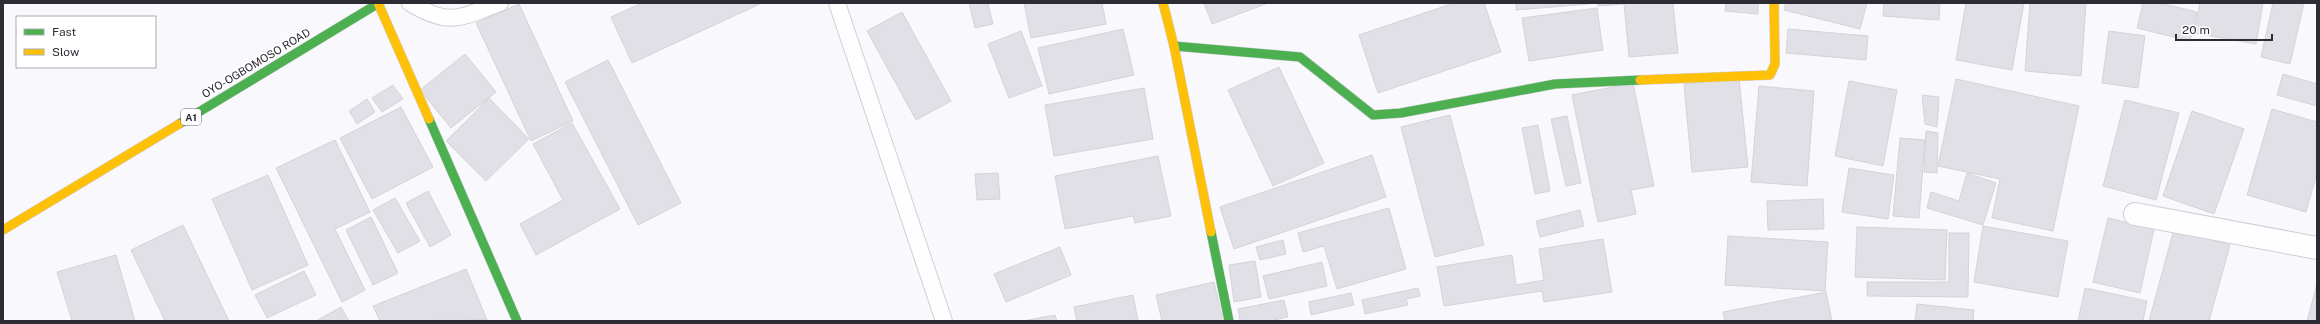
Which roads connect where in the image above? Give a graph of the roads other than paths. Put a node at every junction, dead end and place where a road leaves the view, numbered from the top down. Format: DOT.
graph roads {
  1 [pos="378,3"];
  2 [pos="410,3"];
  3 [pos="500,3"];
  4 [pos="837,3"];
  5 [pos="1163,3"];
  6 [pos="1774,3"];
  7 [pos="1174,46"];
  8 [pos="2135,214"];
  9 [pos="3,230"];
  10 [pos="2317,248"];
  11 [pos="517,321"];
  12 [pos="944,321"];
  13 [pos="1229,321"];
  1 -- 9 [label="main road, OYO-OGBOMOSO ROAD / A1"];
  1 -- 11 [label="main road"];
  2 -- 3 [label="lane"];
  4 -- 12 [label="lane"];
  5 -- 7 [label="main road"];
  6 -- 7 [label="main road"];
  7 -- 13 [label="main road"];
  8 -- 10 [label="street"];
}
